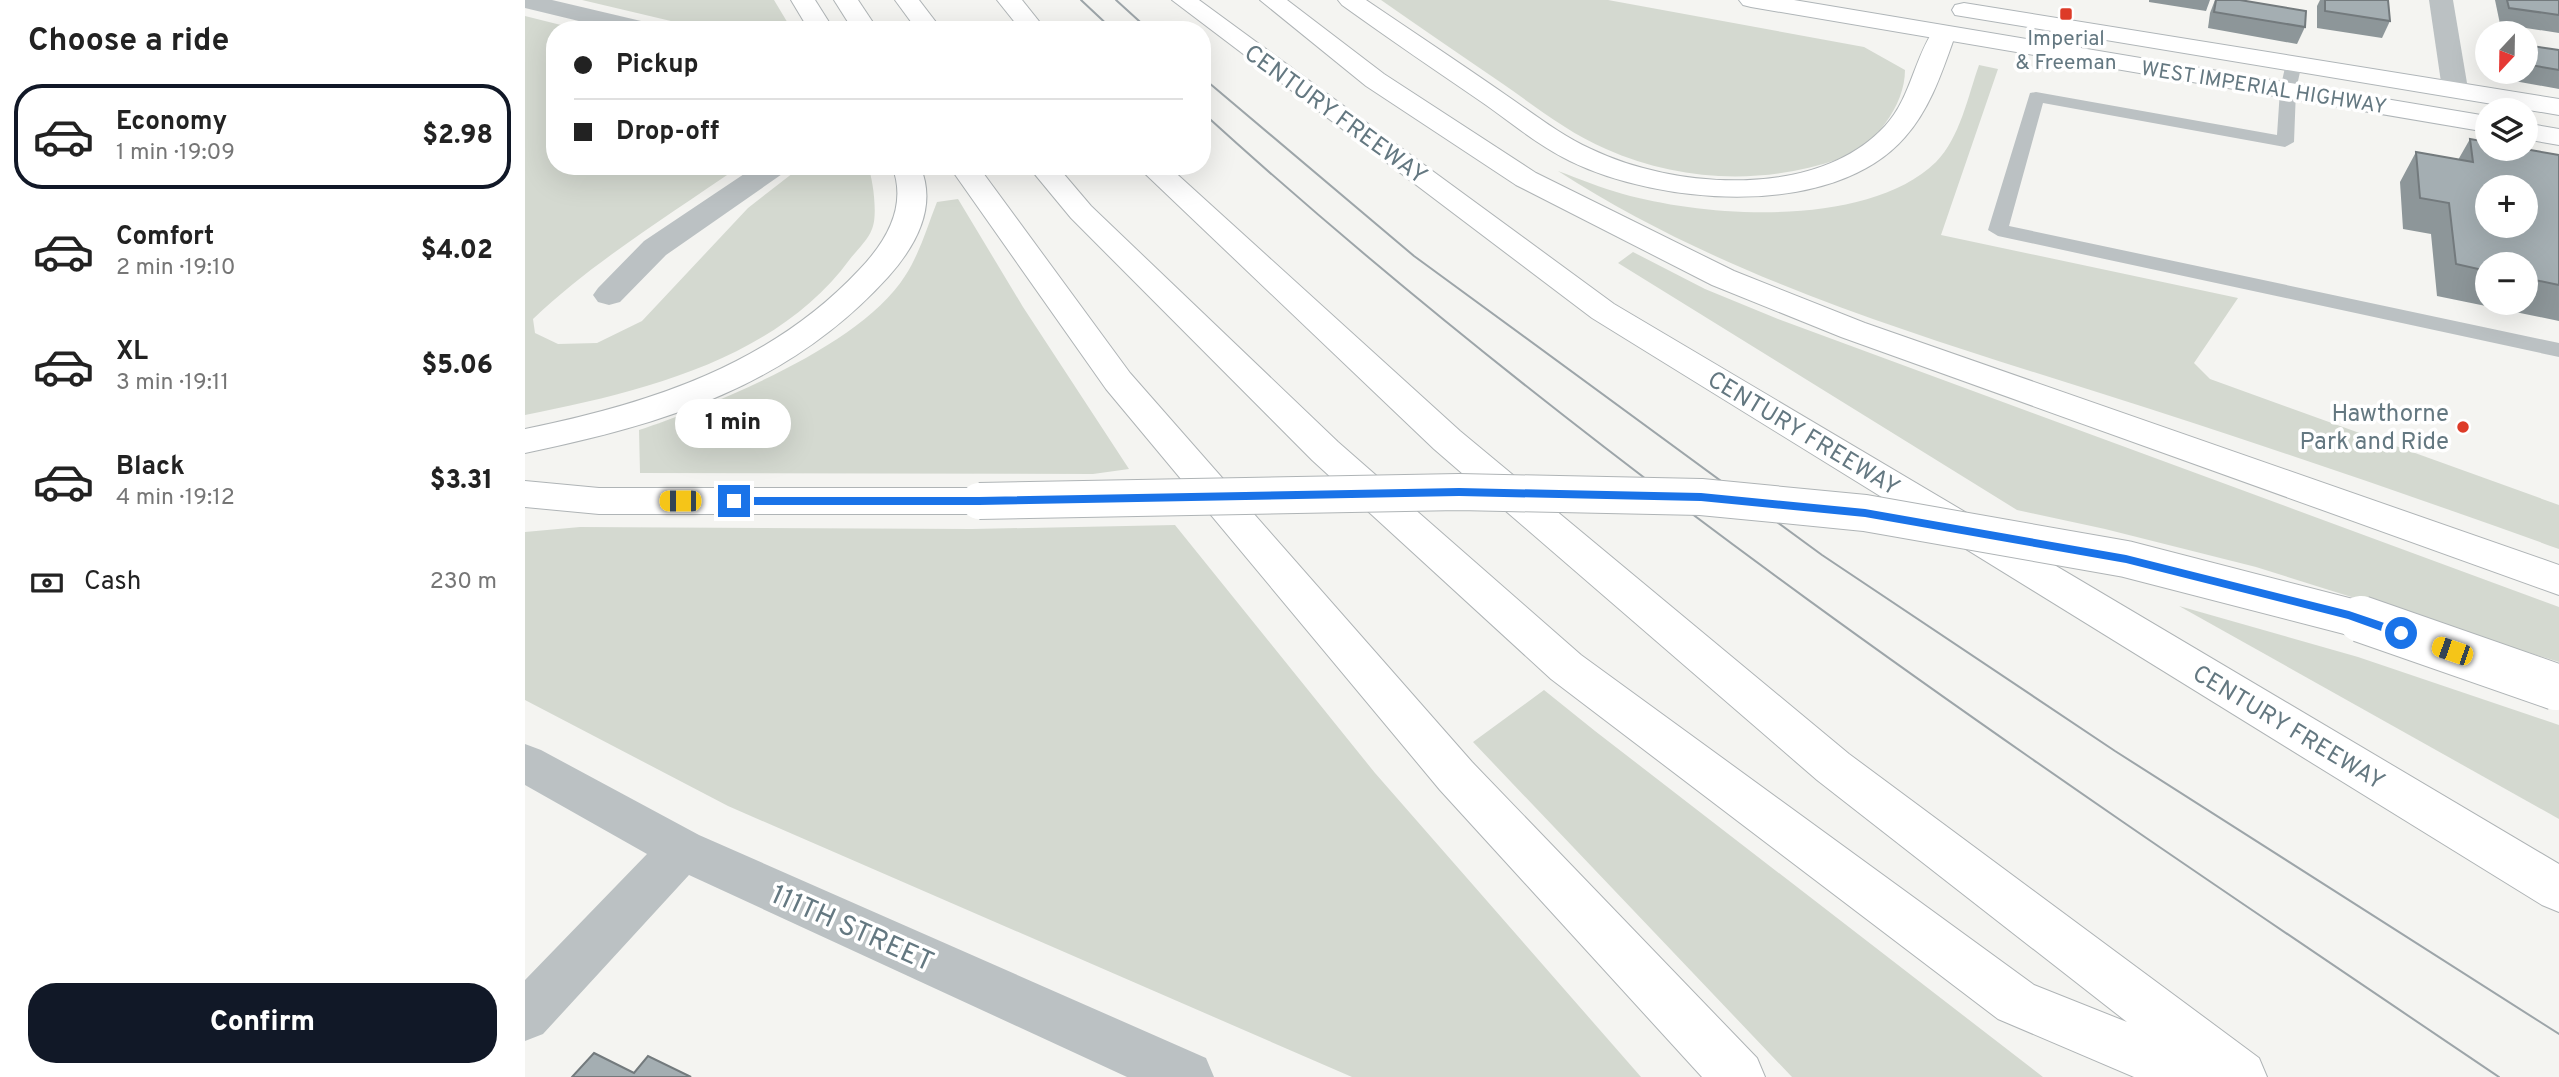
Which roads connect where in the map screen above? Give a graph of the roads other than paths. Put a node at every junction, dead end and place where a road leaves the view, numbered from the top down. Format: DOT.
graph roads {
  1 [pos="803,0"];
  2 [pos="846,0"];
  3 [pos="907,0"];
  4 [pos="1009,0"];
  5 [pos="1184,0"];
  6 [pos="1272,0"];
  7 [pos="1350,0"];
  8 [pos="1751,0"];
  9 [pos="2441,0"];
  10 [pos="525,1"];
  11 [pos="1950,12"];
  12 [pos="611,21"];
  13 [pos="816,21"];
  14 [pos="860,21"];
  15 [pos="923,21"];
  16 [pos="1026,21"];
  17 [pos="2294,63"];
  18 [pos="2455,89"];
  19 [pos="2288,90"];
  20 [pos="2559,107"];
  21 [pos="2475,122"];
  22 [pos="2538,133"];
  23 [pos="2559,137"];
  24 [pos="762,175"];
  25 [pos="909,175"];
  26 [pos="970,175"];
  27 [pos="1050,175"];
  28 [pos="1161,175"];
  29 [pos="609,295"];
  30 [pos="2559,350"];
  31 [pos="525,441"];
  32 [pos="525,494"];
  33 [pos="2559,580"];
  34 [pos="2557,687"];
  35 [pos="525,763"];
  36 [pos="682,850"];
  37 [pos="2559,890"];
  38 [pos="525,1016"];
  39 [pos="1187,1077"];
  40 [pos="1738,1077"];
  41 [pos="2197,1077"];
  42 [pos="2240,1077"];
  1 -- 13 [label="main road"];
  2 -- 14 [label="main road"];
  3 -- 15 [label="main road"];
  4 -- 16 [label="main road"];
  5 -- 37 [label="main road, CENTURY FREEWAY"];
  6 -- 33 [label="main road"];
  7 -- 11 [label="main road"];
  8 -- 11 [label="main road, WEST IMPERIAL HIGHWAY"];
  9 -- 18 [label="street"];
  10 -- 12 [label="street"];
  11 -- 17 [label="main road, WEST IMPERIAL HIGHWAY"];
  11 -- 19 [label="main road, WEST IMPERIAL HIGHWAY"];
  17 -- 18 [label="main road, WEST IMPERIAL HIGHWAY"];
  17 -- 19 [label="lane"];
  18 -- 20 [label="main road, WEST IMPERIAL HIGHWAY"];
  19 -- 21 [label="main road, WEST IMPERIAL HIGHWAY"];
  19 -- 30 [label="lane"];
  22 -- 23 [label="main road"];
  24 -- 29 [label="street"];
  25 -- 31 [label="main road"];
  26 -- 40 [label="main road"];
  27 -- 41 [label="main road"];
  28 -- 42 [label="main road"];
  32 -- 34 [label="main road, bridge"];
  35 -- 36 [label="street, 111TH STREET"];
  36 -- 38 [label="street"];
  36 -- 39 [label="street, 111TH STREET"];
}
